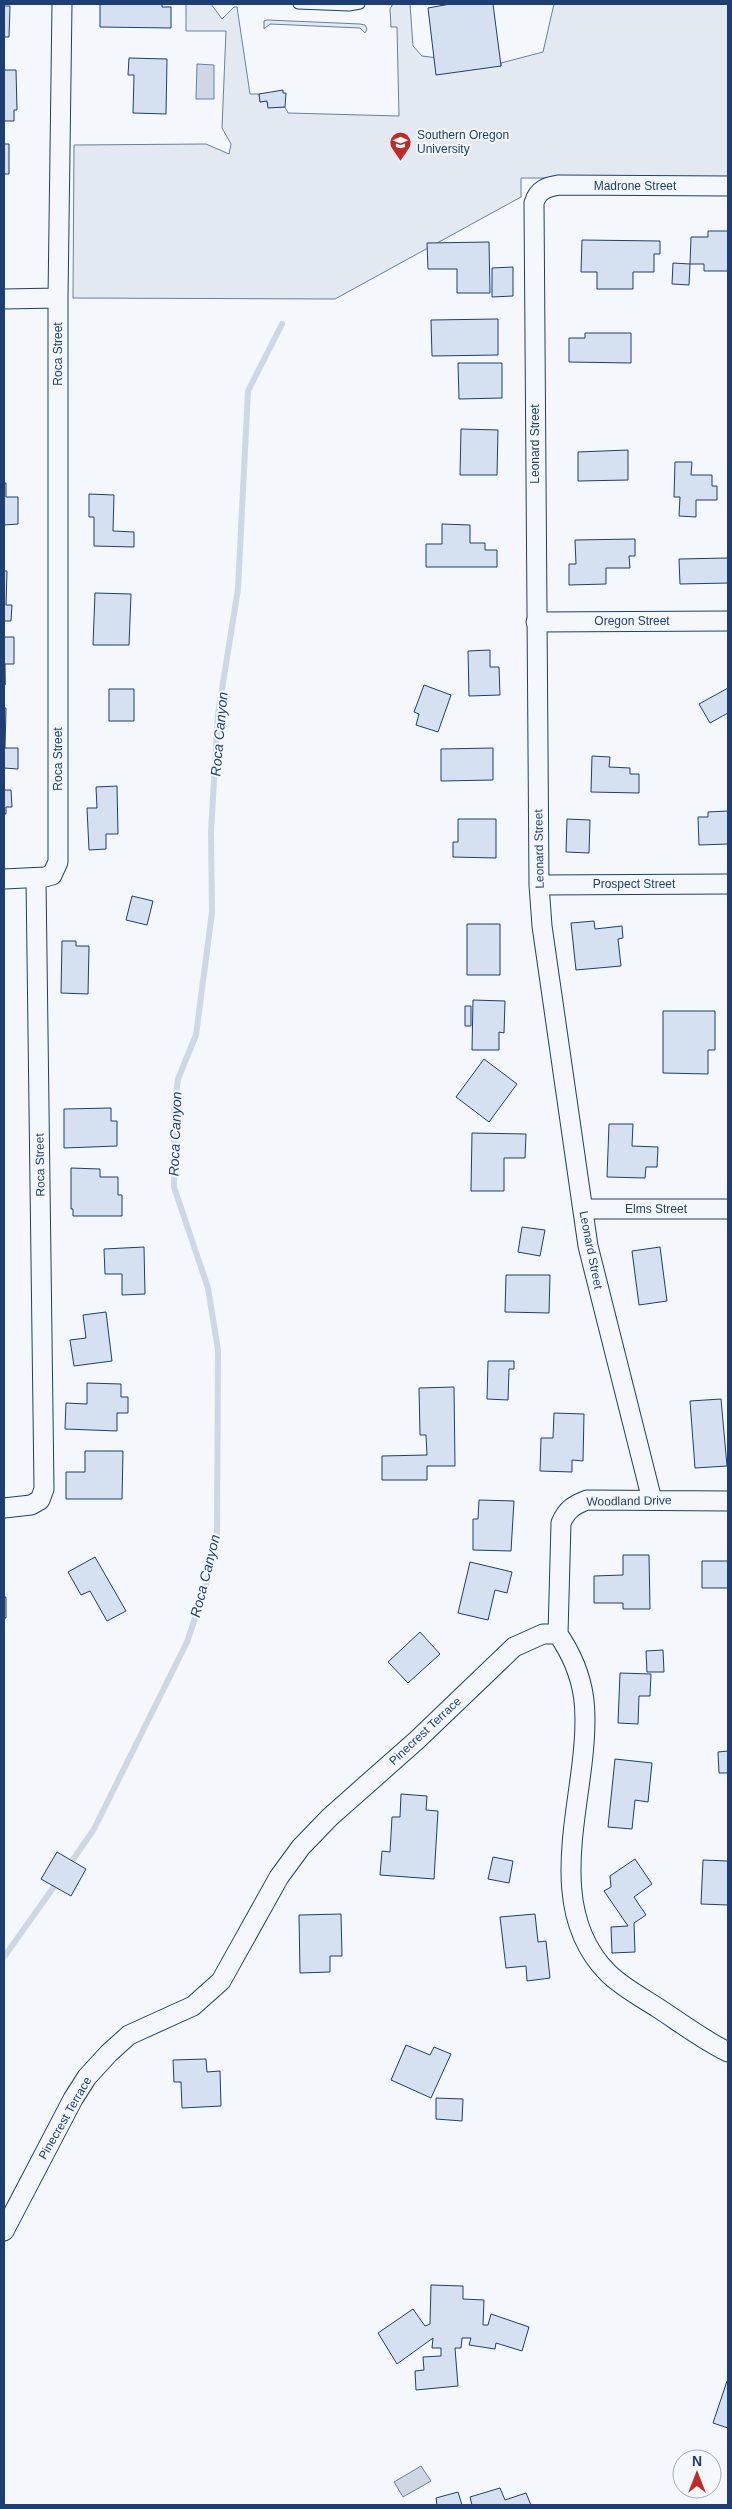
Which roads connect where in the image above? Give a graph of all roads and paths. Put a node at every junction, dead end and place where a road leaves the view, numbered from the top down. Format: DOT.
graph roads {
  1 [pos="62,4"];
  2 [pos="298,4"];
  3 [pos="360,4"];
  4 [pos="728,186"];
  5 [pos="542,190"];
  6 [pos="4,298"];
  7 [pos="58,298"];
  8 [pos="728,621"];
  9 [pos="536,622"];
  10 [pos="4,879"];
  11 [pos="36,879"];
  12 [pos="728,884"];
  13 [pos="540,885"];
  14 [pos="728,1208"];
  15 [pos="583,1209"];
  16 [pos="652,1500"];
  17 [pos="728,1501"];
  18 [pos="4,1508"];
  19 [pos="558,1634"];
  20 [pos="728,2052"];
  21 [pos="4,2230"];
  1 -- 7 [label="street, Roca Street"];
  2 -- 3 [label="lane"];
  4 -- 5 [label="street, Madrone Street"];
  5 -- 9 [label="street, Leonard Street"];
  6 -- 7 [label="street"];
  7 -- 11 [label="street, Roca Street"];
  8 -- 9 [label="street, Oregon Street"];
  9 -- 13 [label="street, Leonard Street"];
  10 -- 11 [label="street"];
  11 -- 18 [label="street, Roca Street"];
  12 -- 13 [label="street, Prospect Street"];
  13 -- 15 [label="street, Leonard Street"];
  14 -- 15 [label="street, Elms Street"];
  15 -- 16 [label="street, Leonard Street"];
  16 -- 17 [label="street, Woodland Drive"];
  16 -- 19 [label="street, Woodland Drive"];
  19 -- 20 [label="street"];
  19 -- 21 [label="street, Pinecrest Terrace"];
}
